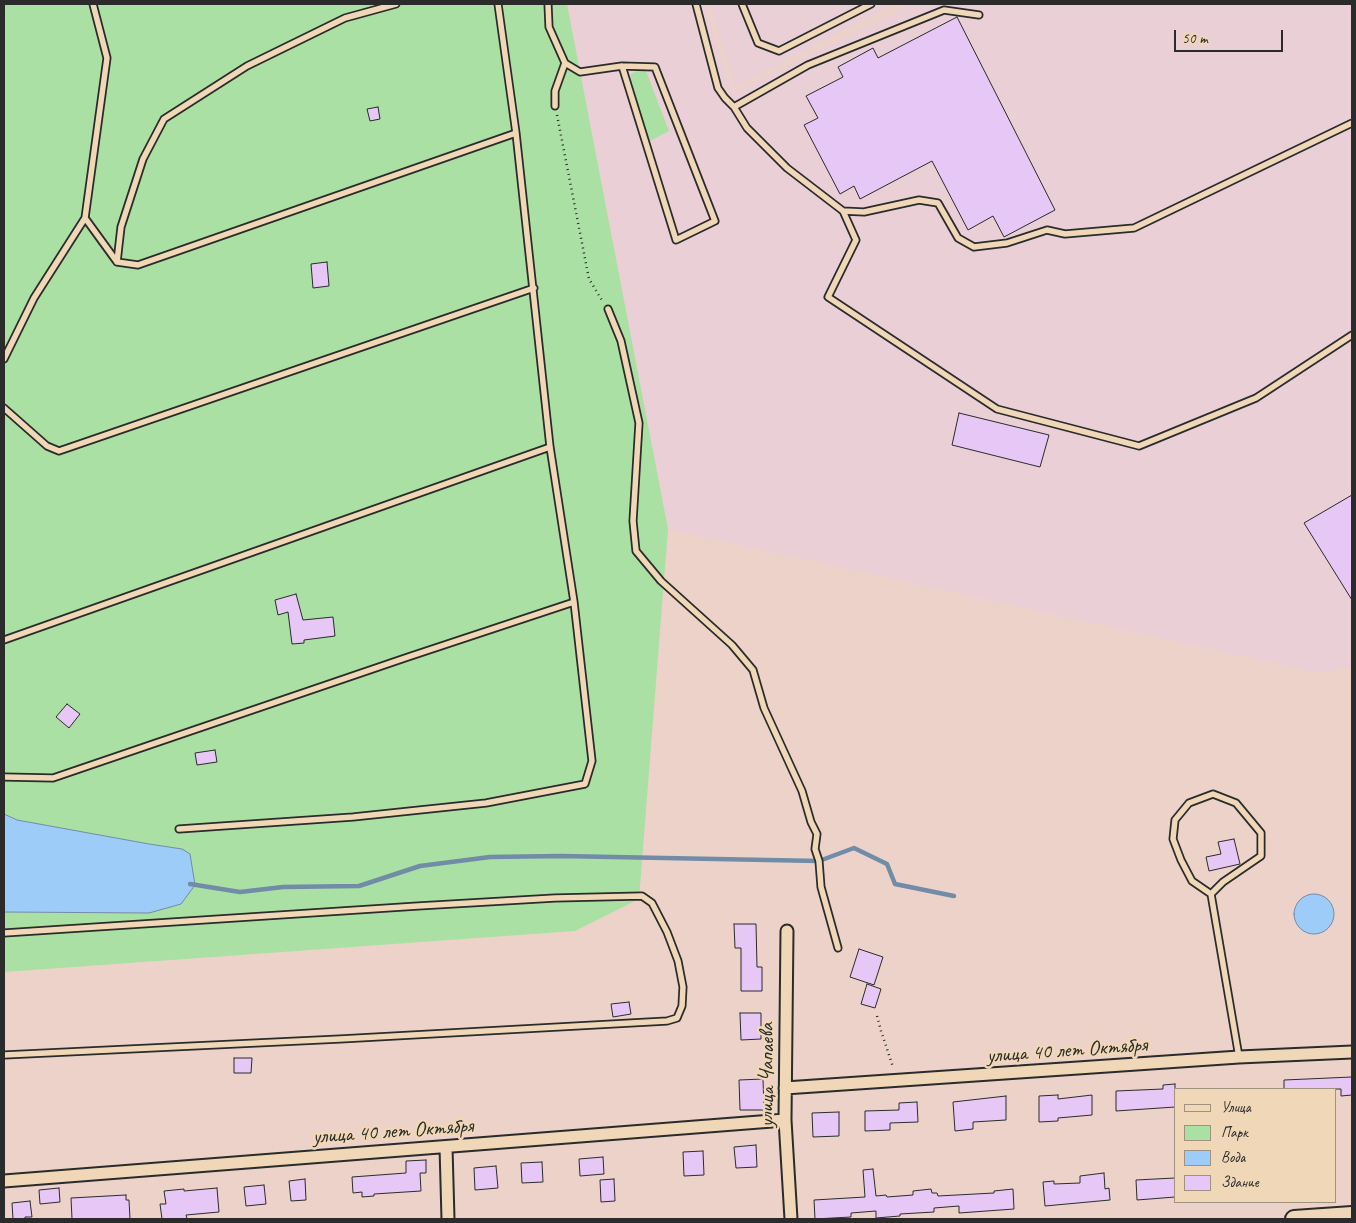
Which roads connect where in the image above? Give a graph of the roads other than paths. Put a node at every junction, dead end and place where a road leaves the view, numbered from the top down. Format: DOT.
graph roads {
  1 [pos="93,4"];
  2 [pos="396,4"];
  3 [pos="498,4"];
  4 [pos="548,4"];
  5 [pos="696,4"];
  6 [pos="742,4"];
  7 [pos="871,4"];
  8 [pos="979,15"];
  9 [pos="565,63"];
  10 [pos="622,66"];
  11 [pos="555,106"];
  12 [pos="734,107"];
  13 [pos="1352,123"];
  14 [pos="516,133"];
  15 [pos="843,211"];
  16 [pos="84,218"];
  17 [pos="118,262"];
  18 [pos="534,288"];
  19 [pos="608,309"];
  20 [pos="1352,335"];
  21 [pos="4,359"];
  22 [pos="4,408"];
  23 [pos="550,447"];
  24 [pos="574,602"];
  25 [pos="4,640"];
  26 [pos="4,777"];
  27 [pos="179,829"];
  28 [pos="1211,894"];
  29 [pos="788,931"];
  30 [pos="4,932"];
  31 [pos="838,948"];
  32 [pos="1352,1052"];
  33 [pos="4,1054"];
  34 [pos="1239,1057"];
  35 [pos="785,1088"];
  36 [pos="785,1120"];
  37 [pos="446,1147"];
  38 [pos="4,1181"];
  39 [pos="1352,1215"];
  40 [pos="448,1219"];
  41 [pos="791,1219"];
  42 [pos="1294,1219"];
  1 -- 16 [label="lane"];
  2 -- 17 [label="lane"];
  3 -- 14 [label="lane"];
  4 -- 9 [label="lane"];
  5 -- 12 [label="lane"];
  6 -- 7 [label="lane"];
  8 -- 12 [label="lane"];
  9 -- 10 [label="lane"];
  9 -- 11 [label="lane"];
  10 -- 10 [label="lane"];
  12 -- 15 [label="lane"];
  13 -- 15 [label="lane"];
  14 -- 17 [label="lane"];
  14 -- 18 [label="lane"];
  15 -- 20 [label="lane"];
  16 -- 17 [label="lane"];
  16 -- 21 [label="lane"];
  18 -- 22 [label="lane"];
  18 -- 23 [label="lane"];
  19 -- 31 [label="lane"];
  23 -- 24 [label="lane"];
  23 -- 25 [label="lane"];
  24 -- 26 [label="lane"];
  24 -- 27 [label="lane"];
  28 -- 28 [label="lane"];
  28 -- 34 [label="lane"];
  29 -- 35 [label="street, улица Чапаева"];
  30 -- 33 [label="lane"];
  32 -- 34 [label="street, улица 40 лет Октября"];
  34 -- 35 [label="street, улица 40 лет Октября"];
  35 -- 36 [label="street, улица Чапаева"];
  36 -- 37 [label="street, улица 40 лет Октября"];
  36 -- 41 [label="street, улица Чапаева"];
  37 -- 38 [label="street, улица 40 лет Октября"];
  37 -- 40 [label="street"];
  39 -- 42 [label="street"];
}
